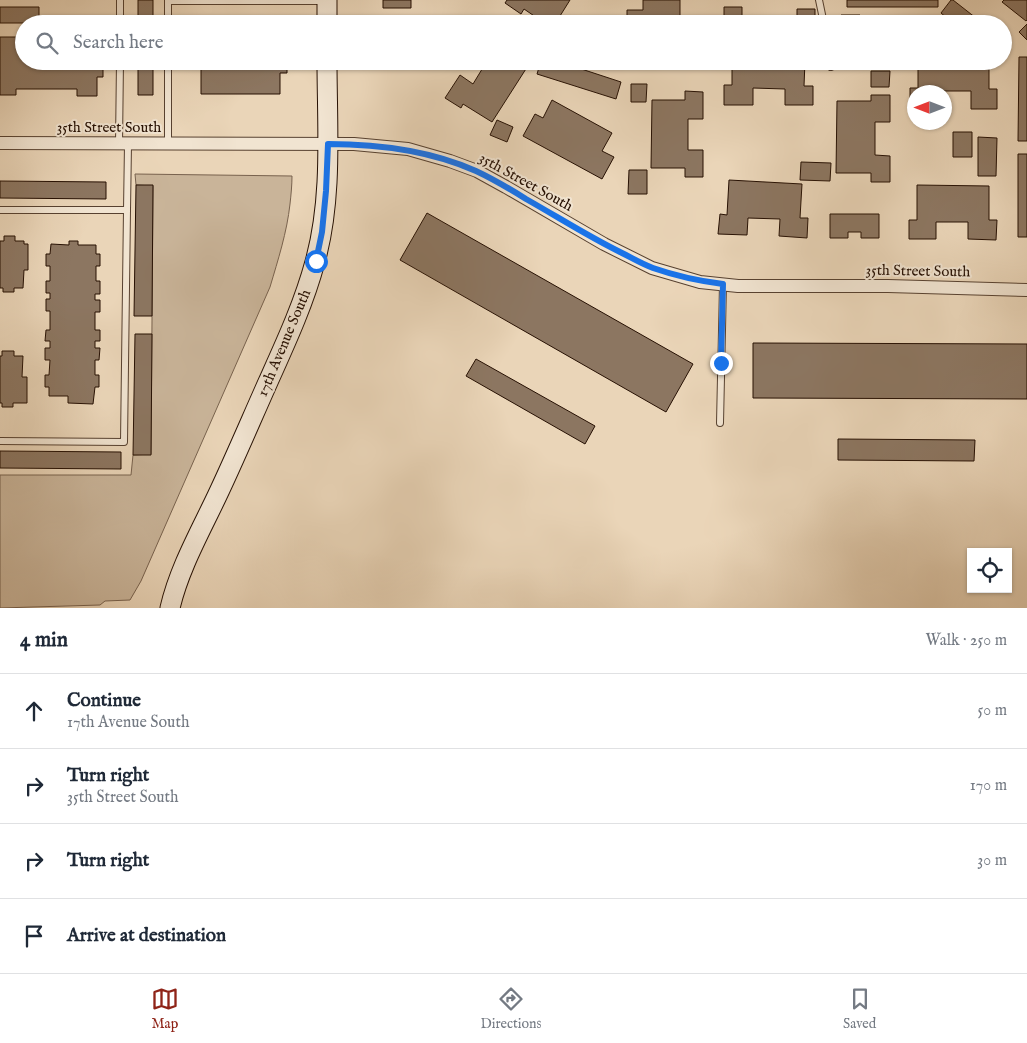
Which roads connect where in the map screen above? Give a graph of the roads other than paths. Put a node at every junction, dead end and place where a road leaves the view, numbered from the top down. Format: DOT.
graph roads {
  1 [pos="120,0"];
  2 [pos="327,0"];
  3 [pos="820,0"];
  4 [pos="120,15"];
  5 [pos="168,15"];
  6 [pos="327,15"];
  7 [pos="822,15"];
  8 [pos="120,70"];
  9 [pos="168,70"];
  10 [pos="327,70"];
  11 [pos="0,143"];
  12 [pos="168,143"];
  13 [pos="124,144"];
  14 [pos="328,144"];
  15 [pos="0,210"];
  16 [pos="127,210"];
  17 [pos="723,284"];
  18 [pos="1027,290"];
  19 [pos="720,423"];
  20 [pos="0,440"];
  21 [pos="170,608"];
  1 -- 4 [label="lane"];
  2 -- 5 [label="lane"];
  2 -- 6 [label="street"];
  3 -- 7 [label="lane"];
  8 -- 13 [label="lane"];
  9 -- 12 [label="lane"];
  10 -- 14 [label="street, 17th Avenue South"];
  11 -- 13 [label="street, 35th Street South"];
  12 -- 13 [label="street, 35th Street South"];
  12 -- 14 [label="street, 35th Street South"];
  13 -- 16 [label="lane"];
  14 -- 17 [label="street, 35th Street South"];
  14 -- 21 [label="street, 17th Avenue South"];
  15 -- 16 [label="lane"];
  16 -- 20 [label="lane"];
  17 -- 18 [label="street, 35th Street South"];
  17 -- 19 [label="lane"];
}
